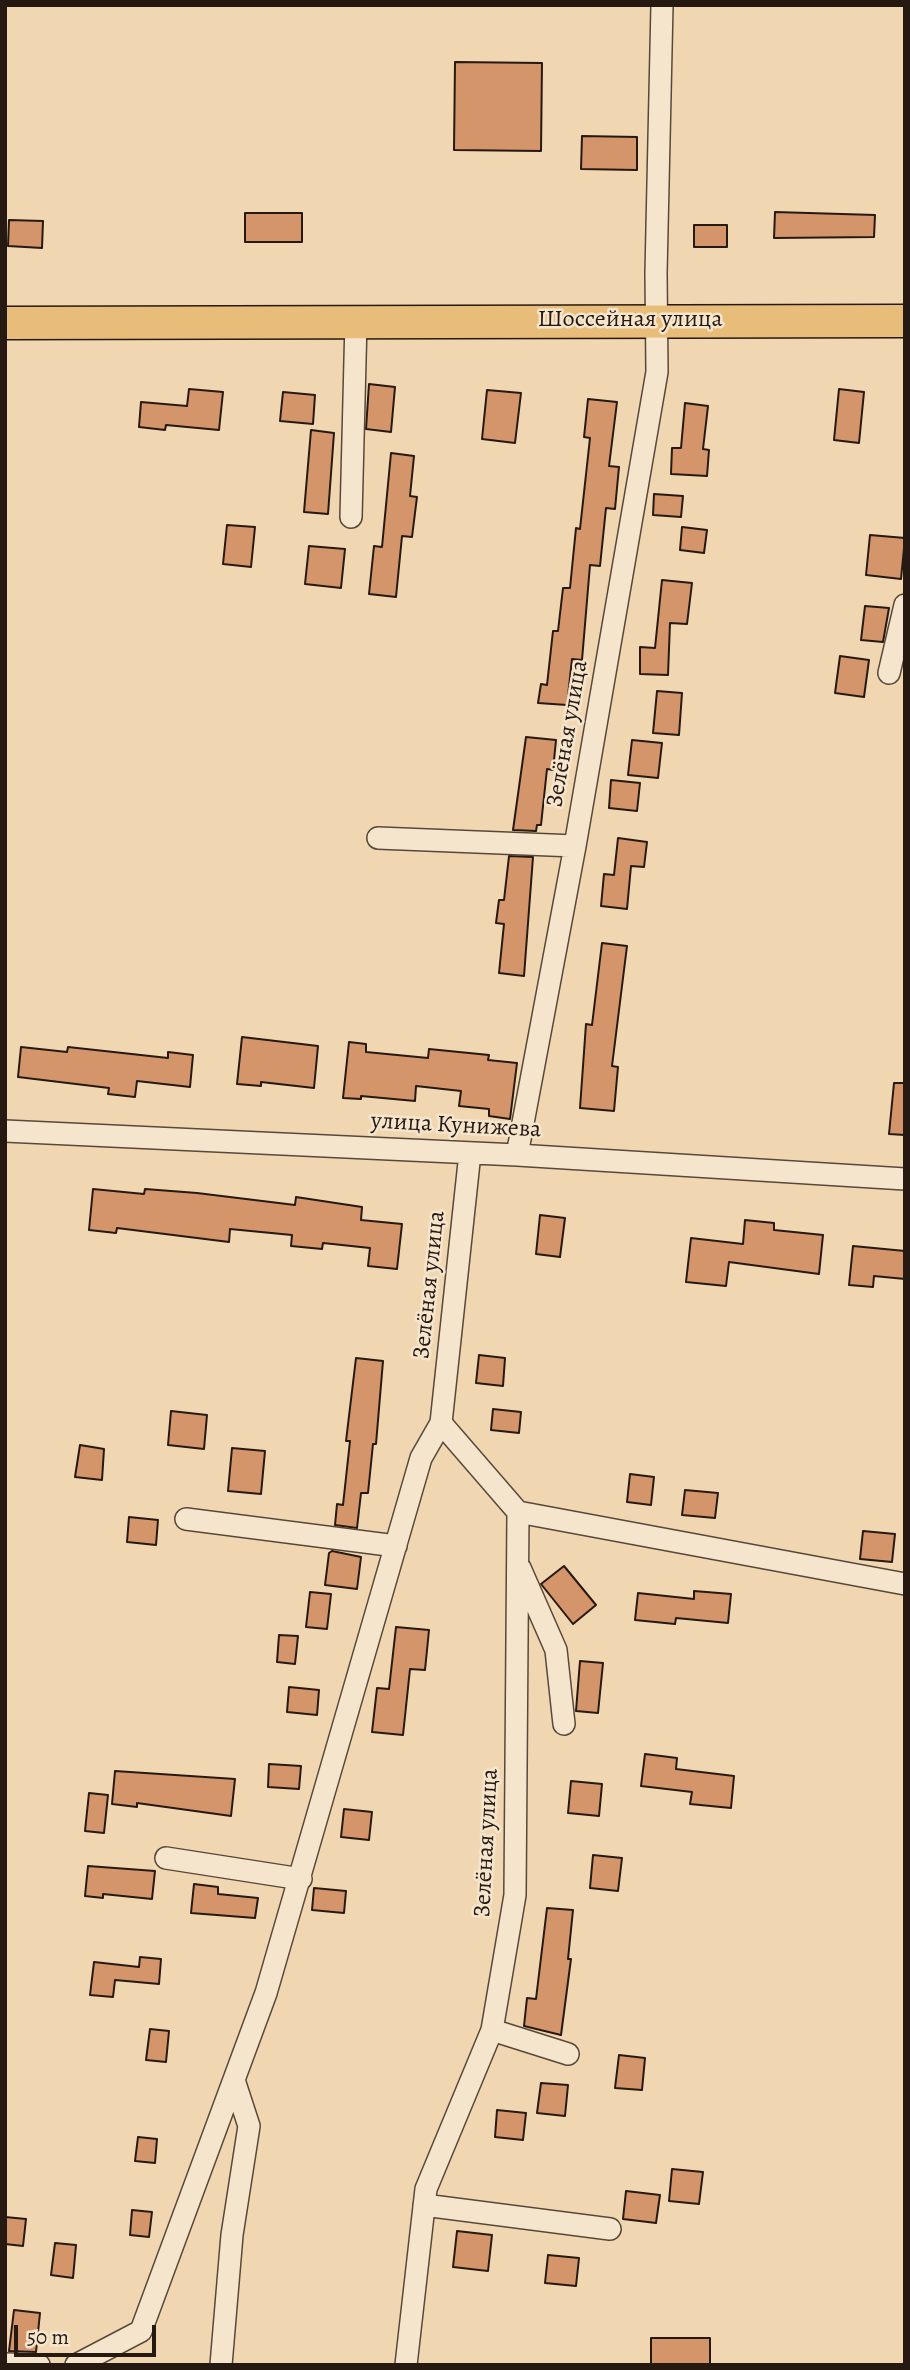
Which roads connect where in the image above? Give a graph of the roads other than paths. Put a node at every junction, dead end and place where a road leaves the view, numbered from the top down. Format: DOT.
graph roads {
  1 [pos="662,5"];
  2 [pos="656,320"];
  3 [pos="356,321"];
  4 [pos="905,321"];
  5 [pos="5,323"];
  6 [pos="351,517"];
  7 [pos="905,606"];
  8 [pos="889,673"];
  9 [pos="378,838"];
  10 [pos="575,846"];
  11 [pos="5,1131"];
  12 [pos="470,1153"];
  13 [pos="517,1155"];
  14 [pos="905,1179"];
  15 [pos="441,1423"];
  16 [pos="518,1512"];
  17 [pos="186,1519"];
  18 [pos="396,1546"];
  19 [pos="518,1563"];
  20 [pos="905,1584"];
  21 [pos="564,1724"];
  22 [pos="166,1857"];
  23 [pos="301,1879"];
  24 [pos="492,2030"];
  25 [pos="568,2054"];
  26 [pos="234,2080"];
  27 [pos="424,2205"];
  28 [pos="610,2229"];
  29 [pos="5,2364"];
  30 [pos="39,2365"];
  31 [pos="76,2365"];
  32 [pos="221,2365"];
  33 [pos="406,2365"];
  1 -- 2 [label="street, Зелёная улица"];
  2 -- 3 [label="highway, Шоссейная улица"];
  2 -- 4 [label="highway, Шоссейная улица"];
  2 -- 10 [label="street, Зелёная улица"];
  3 -- 5 [label="highway, Шоссейная улица"];
  3 -- 6 [label="street"];
  7 -- 8 [label="street"];
  9 -- 10 [label="street"];
  10 -- 13 [label="street, Зелёная улица"];
  11 -- 12 [label="street, улица Кунижева"];
  12 -- 13 [label="street, улица Кунижева"];
  12 -- 15 [label="street, Зелёная улица"];
  13 -- 14 [label="street, улица Кунижева"];
  15 -- 16 [label="street"];
  15 -- 18 [label="street, Зелёная улица"];
  16 -- 19 [label="street, Зелёная улица"];
  16 -- 20 [label="street"];
  17 -- 18 [label="street"];
  18 -- 23 [label="street, Зелёная улица"];
  19 -- 21 [label="street"];
  19 -- 24 [label="street, Зелёная улица"];
  22 -- 23 [label="street"];
  23 -- 26 [label="street, Зелёная улица"];
  24 -- 25 [label="street"];
  24 -- 27 [label="street, Зелёная улица"];
  26 -- 31 [label="street, Зелёная улица"];
  26 -- 32 [label="street"];
  27 -- 28 [label="street"];
  27 -- 33 [label="street, Зелёная улица"];
  29 -- 30 [label="street"];
}
